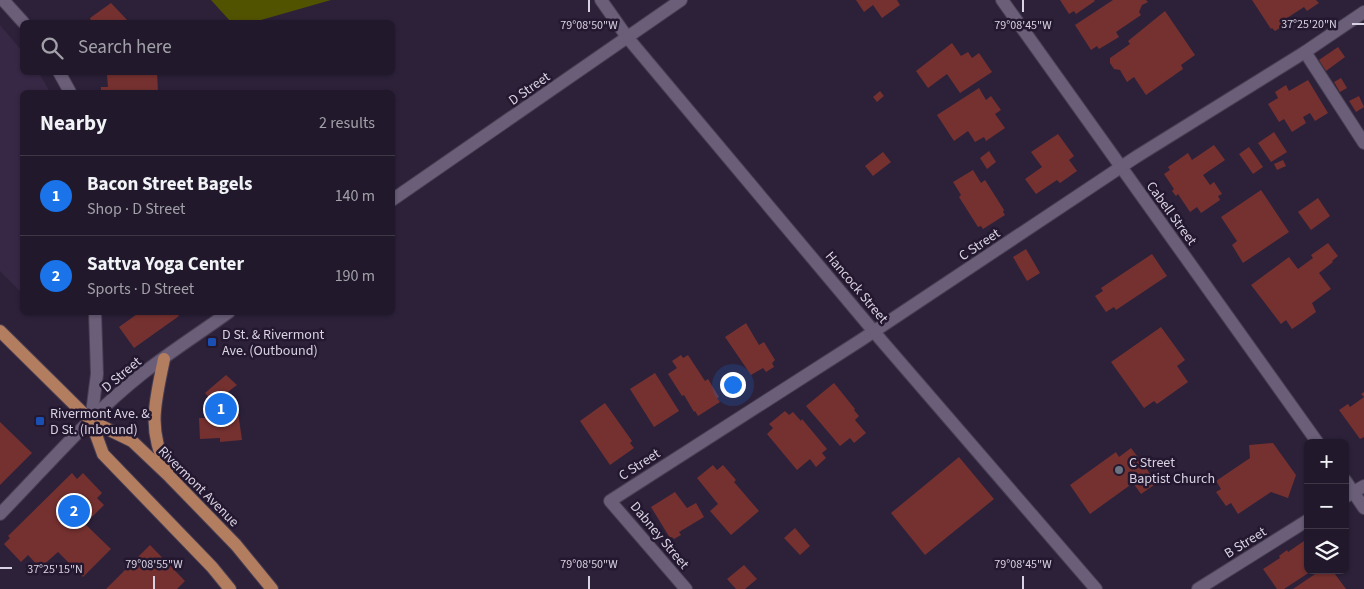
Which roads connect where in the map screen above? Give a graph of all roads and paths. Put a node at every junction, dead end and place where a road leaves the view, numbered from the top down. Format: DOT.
graph roads {
  1 [pos="3,0"];
  2 [pos="602,0"];
  3 [pos="681,0"];
  4 [pos="1002,0"];
  5 [pos="1364,12"];
  6 [pos="21,20"];
  7 [pos="627,37"];
  8 [pos="1305,52"];
  9 [pos="61,75"];
  10 [pos="69,90"];
  11 [pos="1364,143"];
  12 [pos="1121,167"];
  13 [pos="395,198"];
  14 [pos="95,315"];
  15 [pos="227,315"];
  16 [pos="0,331"];
  17 [pos="874,331"];
  18 [pos="164,359"];
  19 [pos="91,421"];
  20 [pos="1315,439"];
  21 [pos="170,477"];
  22 [pos="1354,491"];
  23 [pos="610,501"];
  24 [pos="1364,508"];
  25 [pos="0,514"];
  26 [pos="1304,523"];
  27 [pos="230,589"];
  28 [pos="272,589"];
  29 [pos="686,589"];
  30 [pos="1096,589"];
  31 [pos="1198,589"];
  1 -- 6 [label="street"];
  2 -- 7 [label="street, Hancock Street"];
  3 -- 7 [label="street, D Street"];
  4 -- 12 [label="street, Cabell Street"];
  5 -- 8 [label="street, C Street"];
  7 -- 13 [label="street, D Street"];
  7 -- 17 [label="street, Hancock Street"];
  8 -- 11 [label="street"];
  8 -- 12 [label="street, C Street"];
  9 -- 10 [label="street"];
  12 -- 17 [label="street, C Street"];
  12 -- 20 [label="street, Cabell Street"];
  14 -- 19 [label="street"];
  15 -- 18 [label="street, D Street"];
  16 -- 19 [label="main road, Rivermont Avenue"];
  17 -- 23 [label="street, C Street"];
  17 -- 30 [label="street, Hancock Street"];
  18 -- 19 [label="street, D Street"];
  18 -- 21 [label="main road"];
  19 -- 21 [label="main road, Rivermont Avenue"];
  19 -- 25 [label="street, D Street"];
  19 -- 27 [label="main road, Rivermont Avenue"];
  21 -- 28 [label="main road, Rivermont Avenue"];
  22 -- 24 [label="street"];
  23 -- 29 [label="street, Dabney Street"];
  26 -- 31 [label="street, B Street"];
}
